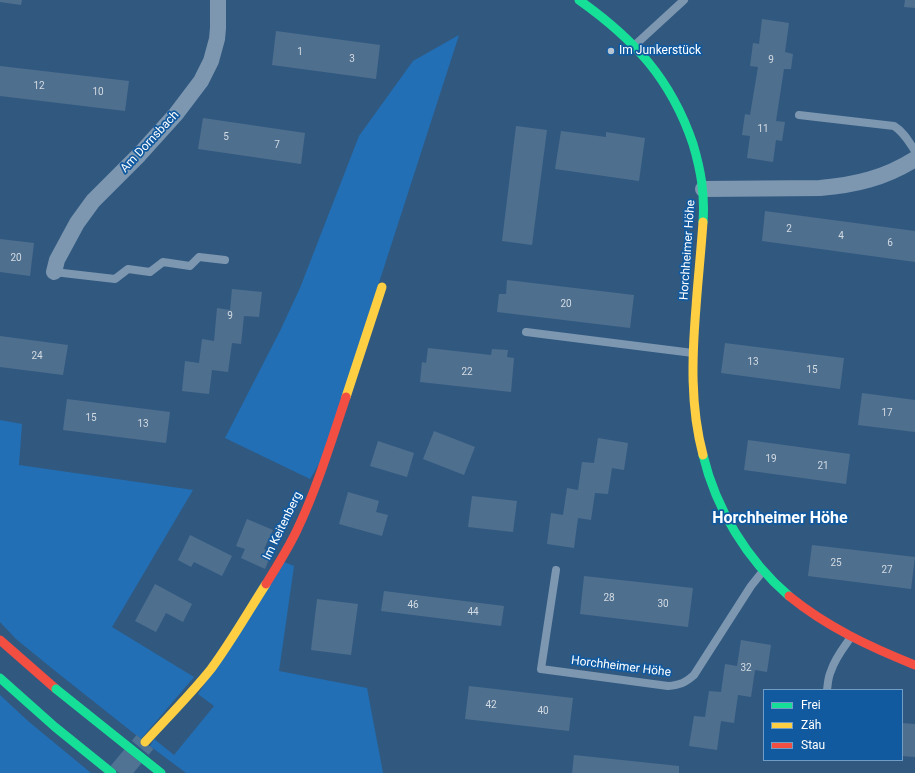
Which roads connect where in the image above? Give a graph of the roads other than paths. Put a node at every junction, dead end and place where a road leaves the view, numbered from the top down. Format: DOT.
graph roads {
  1 [pos="218,0"];
  2 [pos="579,0"];
  3 [pos="684,0"];
  4 [pos="634,45"];
  5 [pos="799,115"];
  6 [pos="915,151"];
  7 [pos="915,159"];
  8 [pos="703,189"];
  9 [pos="225,260"];
  10 [pos="54,272"];
  11 [pos="382,287"];
  12 [pos="526,332"];
  13 [pos="693,354"];
  14 [pos="556,570"];
  15 [pos="764,571"];
  16 [pos="851,636"];
  17 [pos="0,640"];
  18 [pos="915,665"];
  19 [pos="0,678"];
  20 [pos="827,689"];
  21 [pos="145,742"];
  22 [pos="112,773"];
  23 [pos="161,773"];
  1 -- 10 [label="street, Am Dornsbach"];
  2 -- 4 [label="main road, Horchheimer Höhe"];
  3 -- 4 [label="lane"];
  4 -- 8 [label="main road, Horchheimer Höhe"];
  5 -- 6 [label="lane"];
  7 -- 8 [label="street"];
  8 -- 13 [label="main road, Horchheimer Höhe"];
  9 -- 10 [label="lane"];
  11 -- 21 [label="main road, Im Keitenberg"];
  12 -- 13 [label="lane"];
  13 -- 15 [label="main road, Horchheimer Höhe"];
  14 -- 15 [label="lane, Horchheimer Höhe"];
  15 -- 16 [label="main road, Horchheimer Höhe"];
  16 -- 18 [label="main road, Horchheimer Höhe"];
  16 -- 20 [label="lane"];
  17 -- 23 [label="main road, bridge"];
  19 -- 22 [label="main road"];
}
